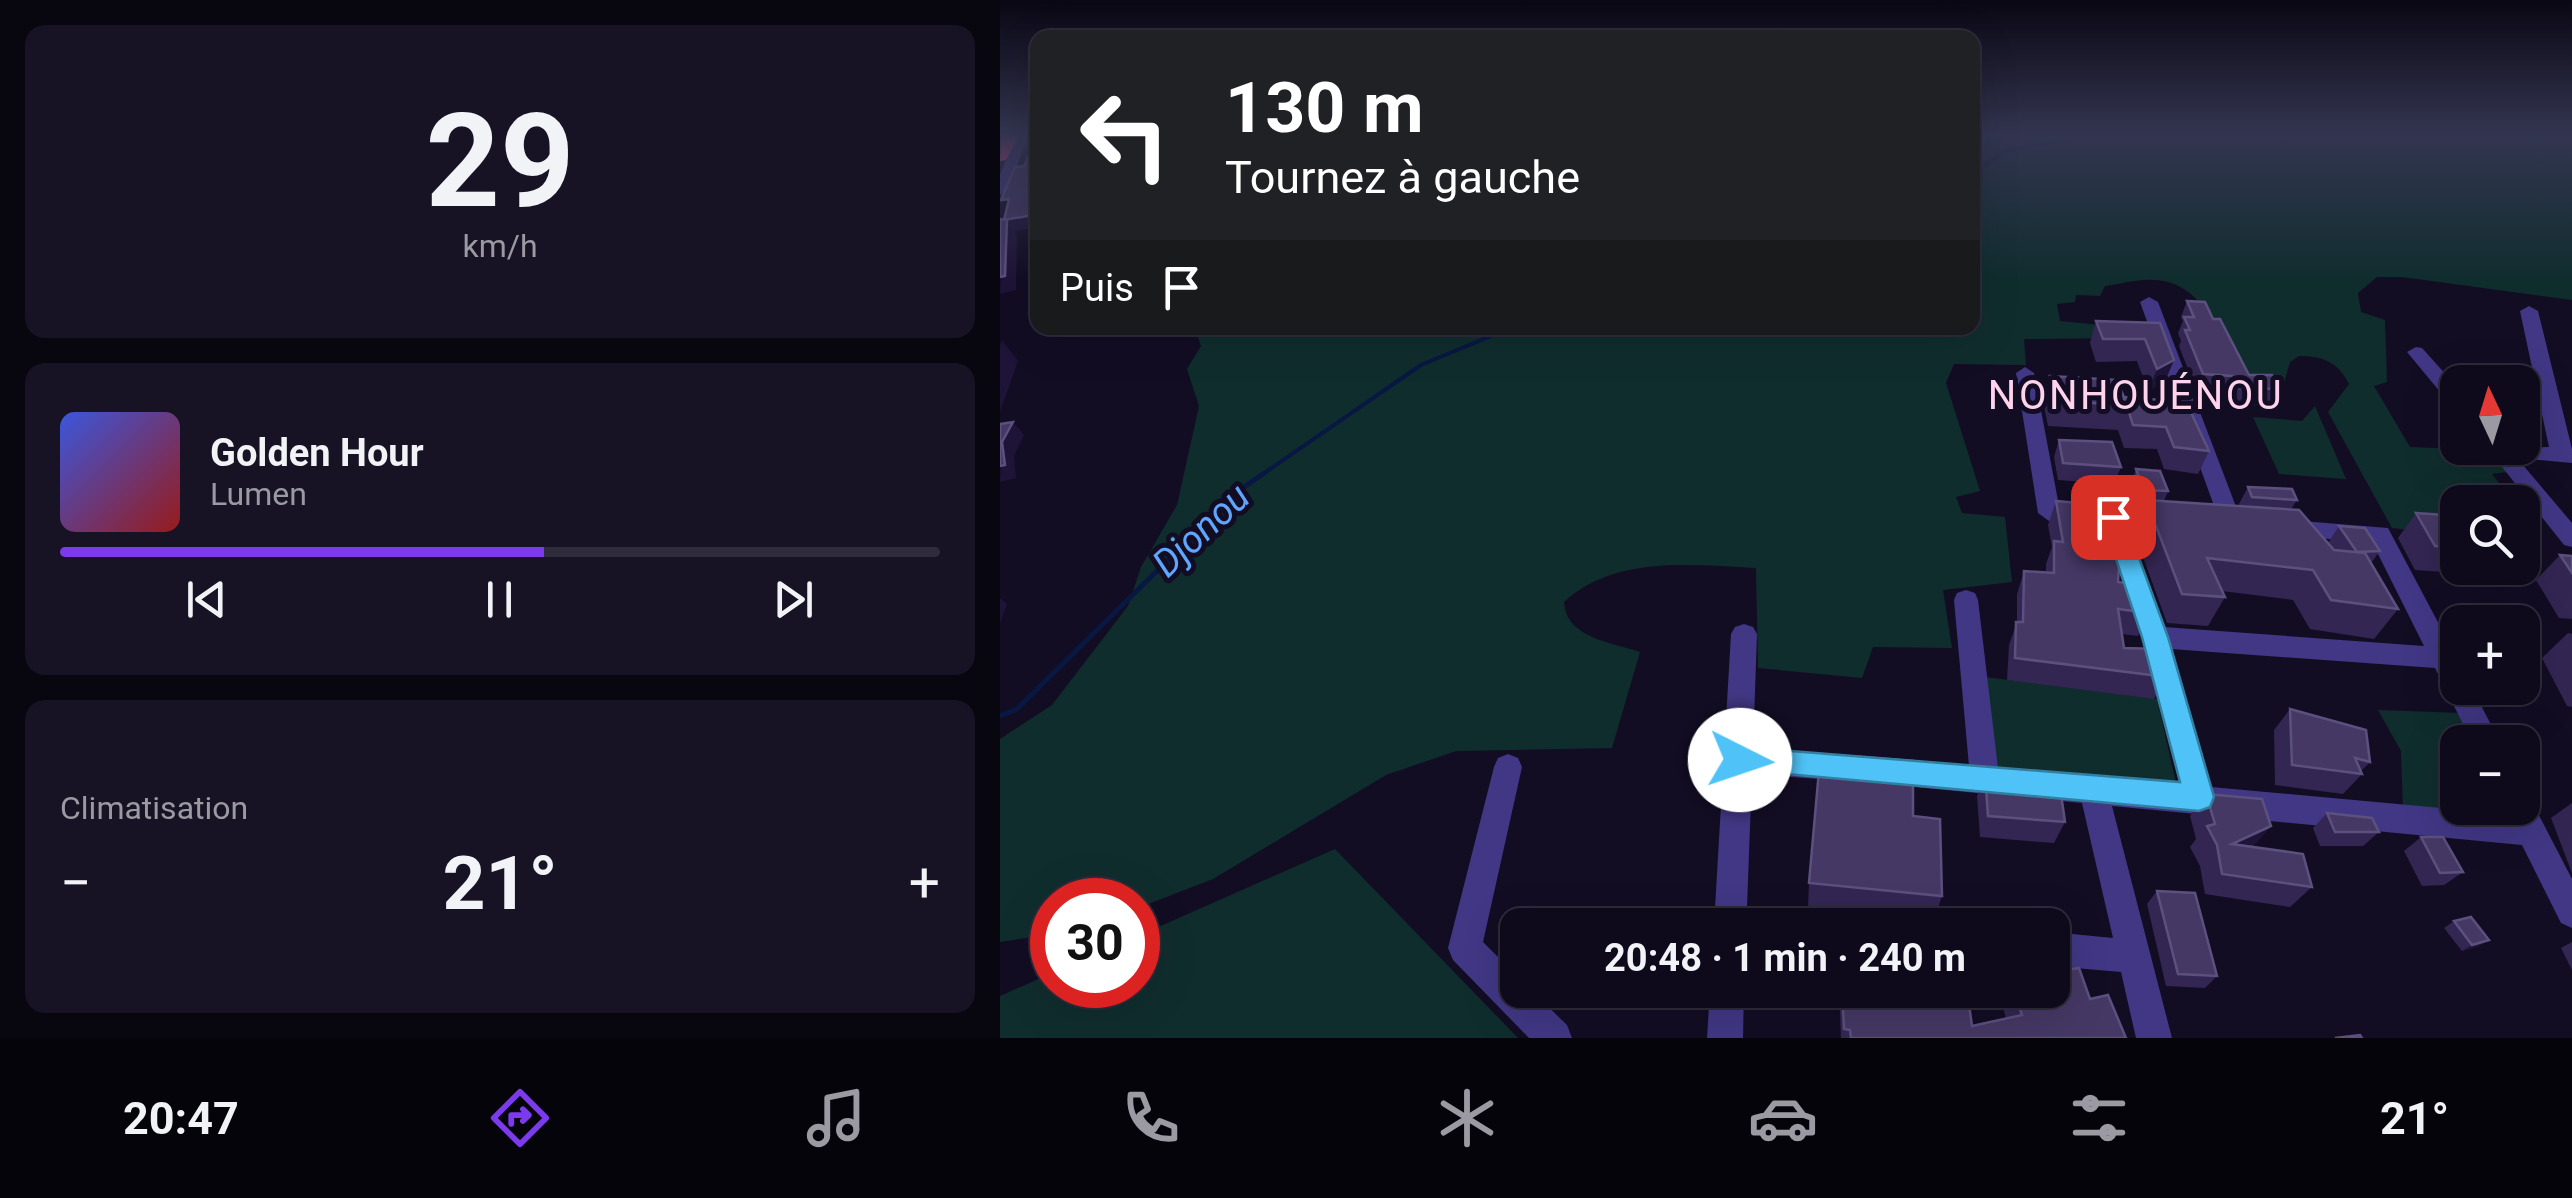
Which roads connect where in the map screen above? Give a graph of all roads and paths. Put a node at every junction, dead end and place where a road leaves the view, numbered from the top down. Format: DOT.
graph roads {
  1 [pos="2149,302"];
  2 [pos="2529,311"];
  3 [pos="2416,352"];
  4 [pos="2025,373"];
  5 [pos="2440,381"];
  6 [pos="2540,453"];
  7 [pos="2566,455"];
  8 [pos="2511,465"];
  9 [pos="2113,517"];
  10 [pos="2233,525"];
  11 [pos="2572,539"];
  12 [pos="1966,600"];
  13 [pos="1744,634"];
  14 [pos="2155,637"];
  15 [pos="2440,652"];
  16 [pos="2440,658"];
  17 [pos="1740,760"];
  18 [pos="1508,768"];
  19 [pos="1985,778"];
  20 [pos="2094,791"];
  21 [pos="2199,797"];
  22 [pos="2440,813"];
  23 [pos="2528,825"];
  24 [pos="1731,908"];
  25 [pos="2572,912"];
  26 [pos="2070,951"];
  27 [pos="2134,956"];
  28 [pos="1726,1008"];
  29 [pos="1554,1038"];
  30 [pos="1724,1038"];
  31 [pos="2154,1038"];
  1 -- 10 [label="street"];
  2 -- 7 [label="street"];
  3 -- 5 [label="street"];
  4 -- 9 [label="street"];
  6 -- 7 [label="street"];
  8 -- 11 [label="street"];
  9 -- 10 [label="street"];
  9 -- 14 [label="street"];
  10 -- 15 [label="street"];
  12 -- 19 [label="street"];
  13 -- 17 [label="street"];
  14 -- 16 [label="street"];
  14 -- 21 [label="street"];
  17 -- 19 [label="street"];
  17 -- 24 [label="street"];
  18 -- 29 [label="street"];
  19 -- 20 [label="street"];
  20 -- 21 [label="street"];
  20 -- 27 [label="street"];
  21 -- 22 [label="street"];
  23 -- 25 [label="street"];
  26 -- 27 [label="street"];
  27 -- 31 [label="street"];
  28 -- 30 [label="street"];
}
